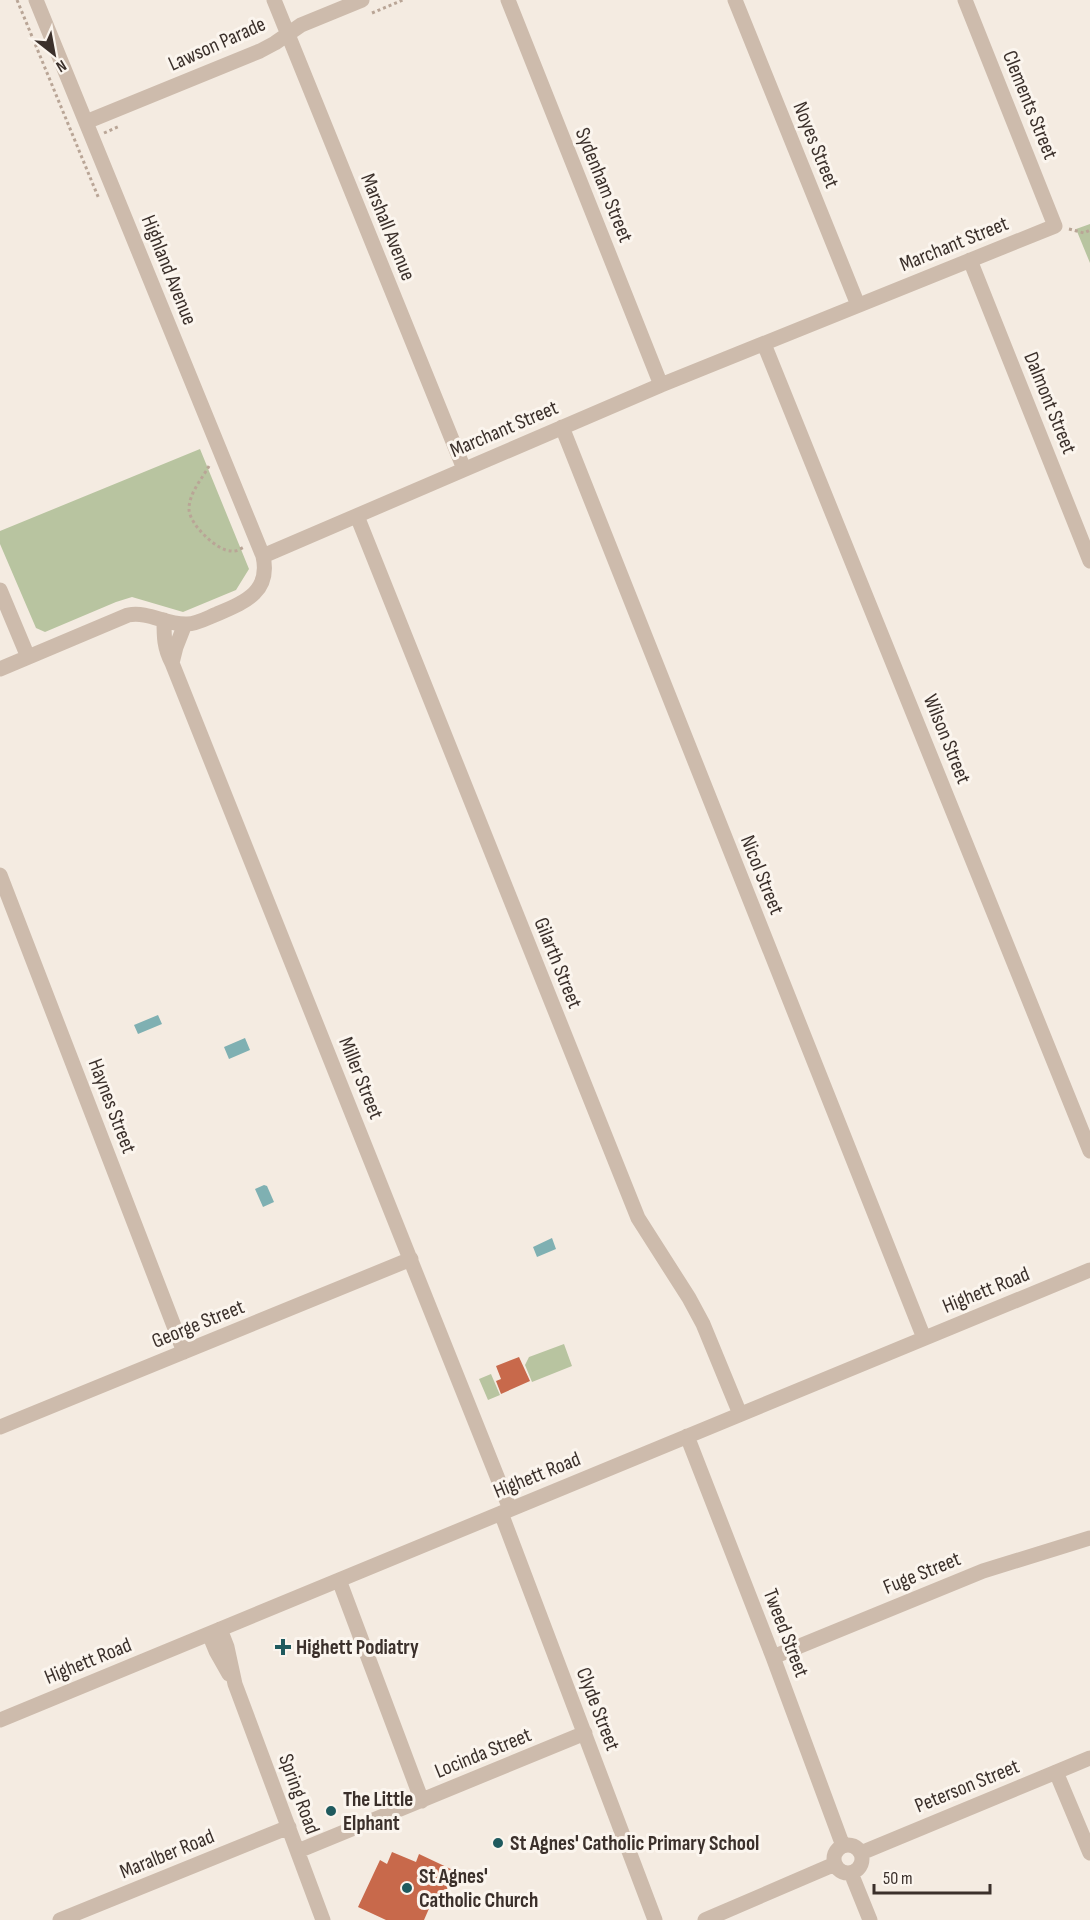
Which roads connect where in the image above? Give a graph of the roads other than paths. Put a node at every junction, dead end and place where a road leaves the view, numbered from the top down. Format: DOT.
graph roads {
  1 [pos="36,0"];
  2 [pos="274,0"];
  3 [pos="362,0"];
  4 [pos="508,0"];
  5 [pos="735,0"];
  6 [pos="964,0"];
  7 [pos="287,34"];
  8 [pos="86,122"];
  9 [pos="1055,226"];
  10 [pos="970,260"];
  11 [pos="858,305"];
  12 [pos="764,344"];
  13 [pos="661,385"];
  14 [pos="562,427"];
  15 [pos="464,469"];
  16 [pos="357,516"];
  17 [pos="264,556"];
  18 [pos="1090,561"];
  19 [pos="0,590"];
  20 [pos="164,620"];
  21 [pos="184,624"];
  22 [pos="28,657"];
  23 [pos="172,663"];
  24 [pos="0,669"];
  25 [pos="0,875"];
  26 [pos="1090,1151"];
  27 [pos="411,1259"];
  28 [pos="1090,1270"];
  29 [pos="924,1338"];
  30 [pos="184,1352"];
  31 [pos="740,1414"];
  32 [pos="0,1427"];
  33 [pos="687,1436"];
  34 [pos="505,1511"];
  35 [pos="1090,1538"];
  36 [pos="339,1580"];
  37 [pos="215,1632"];
  38 [pos="773,1657"];
  39 [pos="0,1720"];
  40 [pos="585,1733"];
  41 [pos="1090,1758"];
  42 [pos="1056,1772"];
  43 [pos="422,1800"];
  44 [pos="289,1827"];
  45 [pos="843,1846"];
  46 [pos="297,1851"];
  47 [pos="861,1853"];
  48 [pos="1090,1853"];
  49 [pos="835,1864"];
  50 [pos="851,1873"];
  51 [pos="60,1920"];
  52 [pos="323,1920"];
  53 [pos="655,1920"];
  54 [pos="705,1920"];
  55 [pos="870,1920"];
  1 -- 8 [label="street, Highland Avenue"];
  2 -- 7 [label="street, Marshall Avenue"];
  3 -- 7 [label="street, Lawson Parade"];
  4 -- 13 [label="street, Sydenham Street"];
  5 -- 11 [label="street, Noyes Street"];
  6 -- 9 [label="street, Clements Street"];
  7 -- 8 [label="street, Lawson Parade"];
  7 -- 15 [label="street, Marshall Avenue"];
  8 -- 17 [label="street, Highland Avenue"];
  9 -- 10 [label="street, Marchant Street"];
  10 -- 11 [label="street, Marchant Street"];
  10 -- 18 [label="street, Dalmont Street"];
  11 -- 12 [label="street, Marchant Street"];
  12 -- 13 [label="street, Marchant Street"];
  12 -- 26 [label="street, Wilson Street"];
  13 -- 14 [label="street, Marchant Street"];
  14 -- 15 [label="street, Marchant Street"];
  14 -- 29 [label="street, Nicol Street"];
  15 -- 16 [label="street, Marchant Street"];
  16 -- 17 [label="street, Marchant Street"];
  16 -- 31 [label="street, Gilarth Street"];
  17 -- 21 [label="street"];
  19 -- 22 [label="street"];
  20 -- 21 [label="street"];
  20 -- 22 [label="street"];
  20 -- 23 [label="street, Miller Street"];
  21 -- 23 [label="street"];
  22 -- 24 [label="street"];
  23 -- 27 [label="street, Miller Street"];
  25 -- 30 [label="street, Haynes Street"];
  27 -- 30 [label="street, George Street"];
  27 -- 34 [label="street, Miller Street"];
  28 -- 29 [label="street, Highett Road"];
  29 -- 31 [label="street, Highett Road"];
  30 -- 32 [label="street, George Street"];
  31 -- 33 [label="street, Highett Road"];
  33 -- 34 [label="street, Highett Road"];
  33 -- 38 [label="street, Tweed Street"];
  34 -- 36 [label="street, Highett Road"];
  34 -- 40 [label="street, Clyde Street"];
  35 -- 38 [label="street, Fuge Street"];
  36 -- 37 [label="street, Highett Road"];
  36 -- 43 [label="street"];
  37 -- 39 [label="street, Highett Road"];
  37 -- 44 [label="street, Spring Road"];
  38 -- 45 [label="street, Tweed Street"];
  40 -- 43 [label="street, Locinda Street"];
  40 -- 53 [label="street, Clyde Street"];
  41 -- 42 [label="street, Peterson Street"];
  42 -- 47 [label="street, Peterson Street"];
  42 -- 48 [label="street"];
  43 -- 46 [label="street, Locinda Street"];
  44 -- 46 [label="street, Spring Road"];
  44 -- 51 [label="street, Maralber Road"];
  45 -- 47 [label="street"];
  45 -- 49 [label="street"];
  46 -- 52 [label="street, Spring Road"];
  47 -- 50 [label="street"];
  49 -- 50 [label="street"];
  49 -- 54 [label="street"];
  50 -- 55 [label="street"];
}
